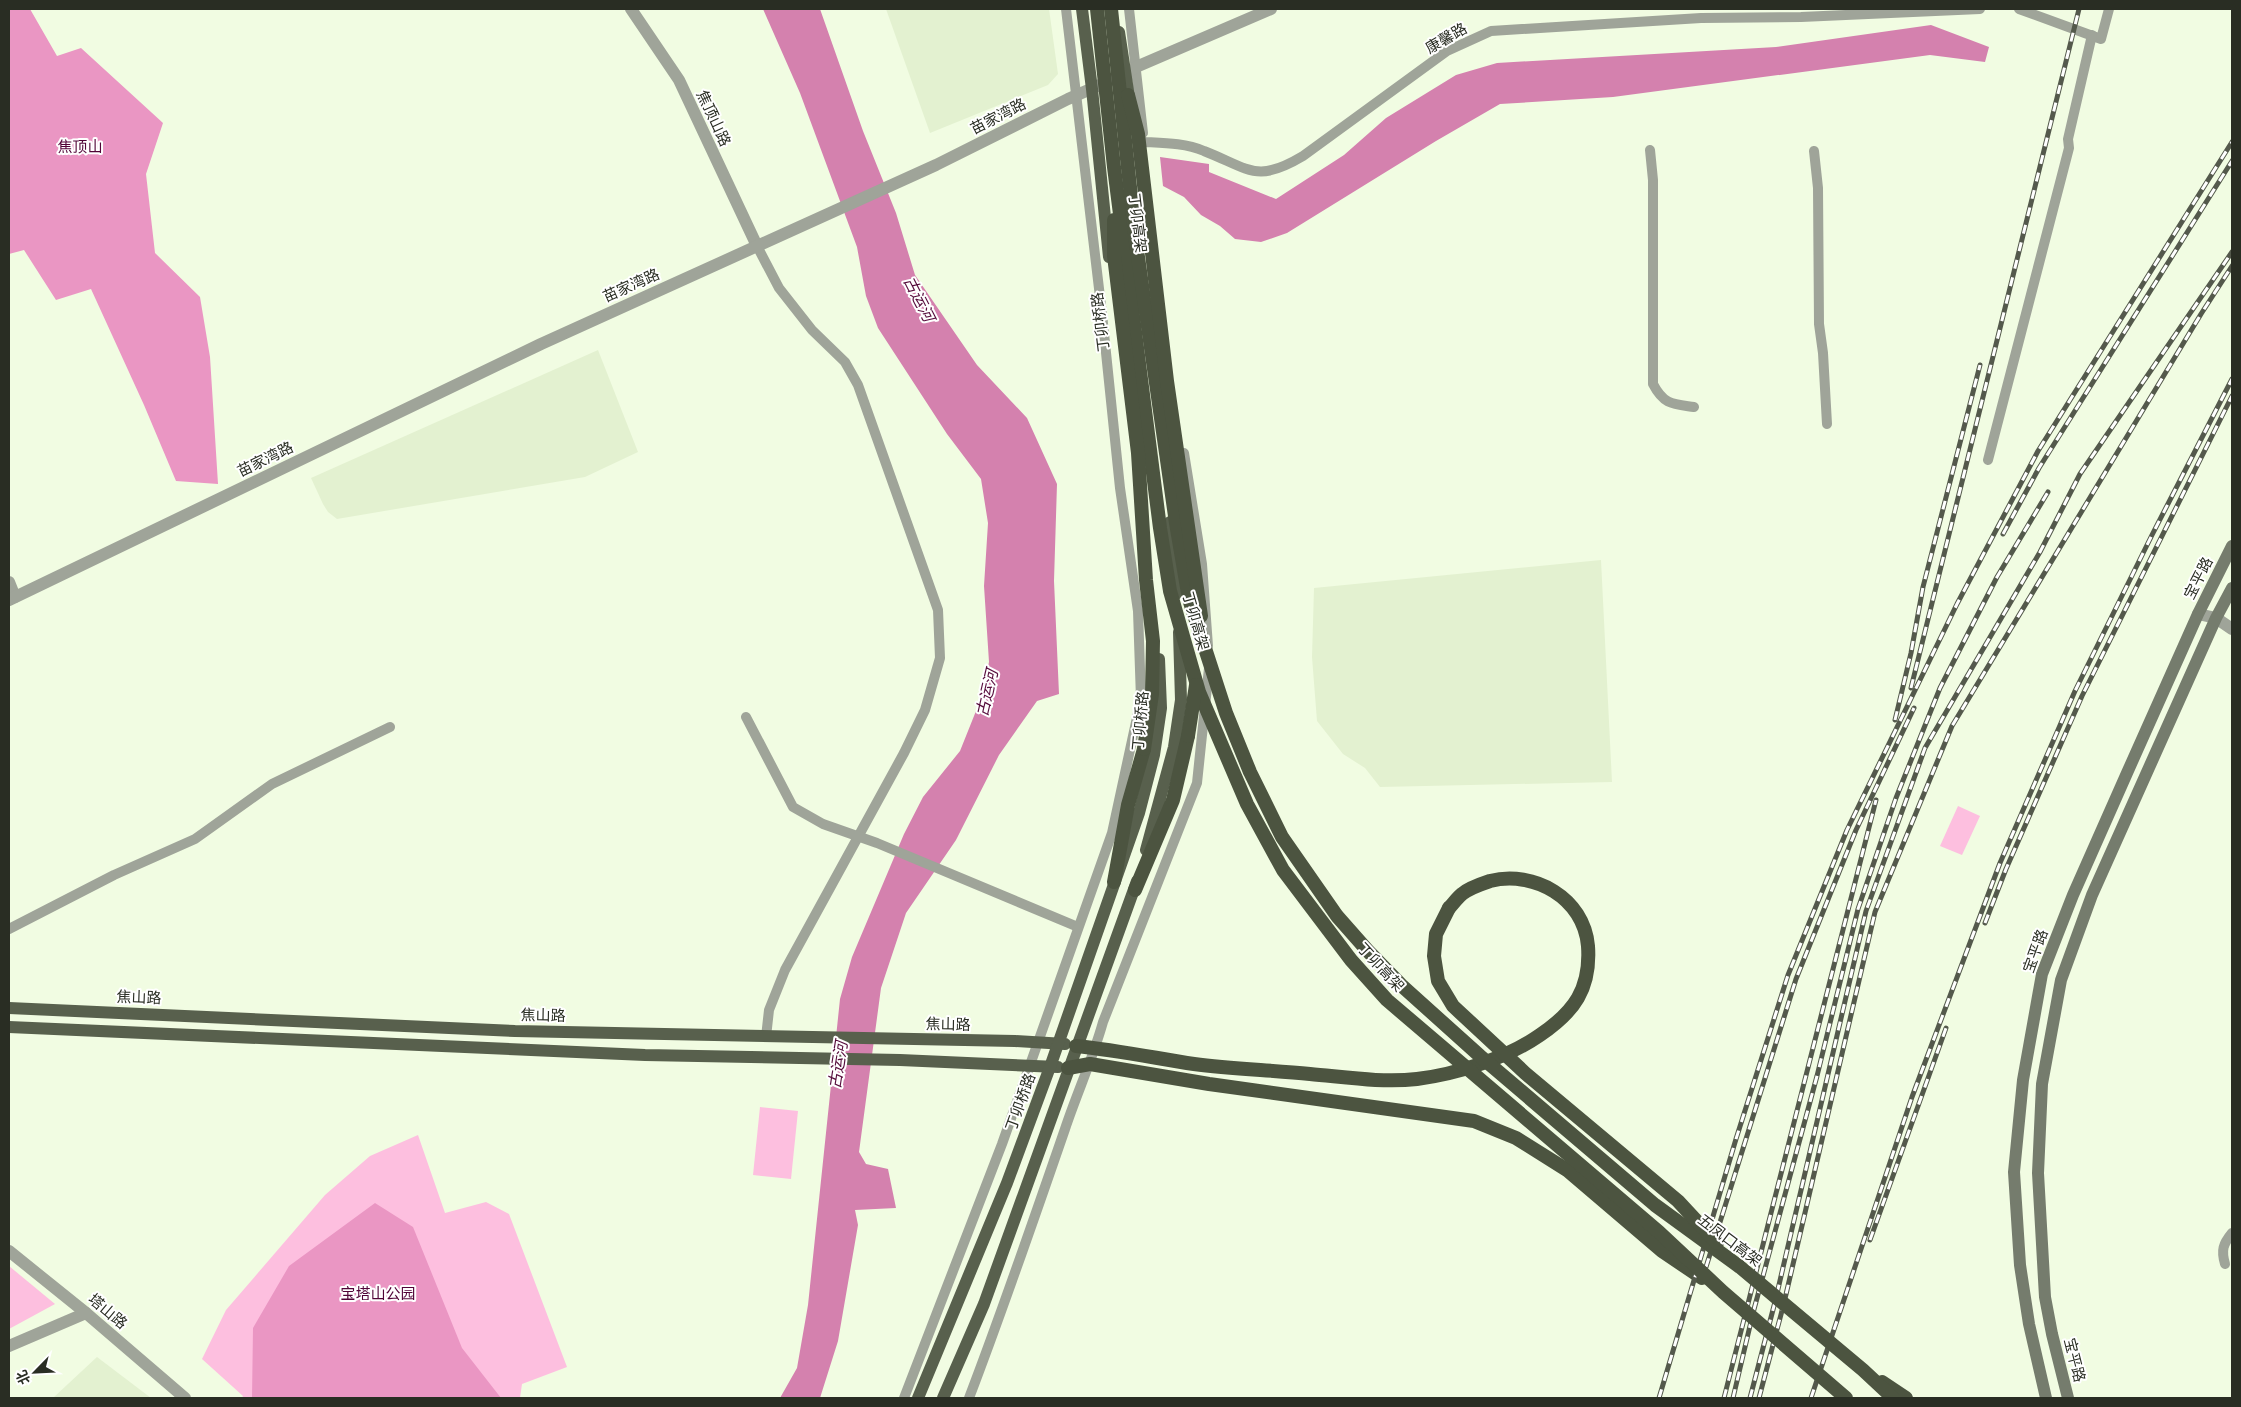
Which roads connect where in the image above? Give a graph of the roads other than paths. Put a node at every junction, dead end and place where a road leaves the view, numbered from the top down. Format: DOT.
graph roads {
  1 [pos="631,9"];
  2 [pos="1066,9"];
  3 [pos="1082,9"];
  4 [pos="1098,9"];
  5 [pos="1111,9"];
  6 [pos="1116,9"];
  7 [pos="1129,9"];
  8 [pos="1271,9"];
  9 [pos="1980,9"];
  10 [pos="2019,9"];
  11 [pos="2109,9"];
  12 [pos="1807,13"];
  13 [pos="2092,35"];
  14 [pos="1115,44"];
  15 [pos="1132,70"];
  16 [pos="1092,89"];
  17 [pos="1076,95"];
  18 [pos="1144,142"];
  19 [pos="1650,150"];
  20 [pos="1814,151"];
  21 [pos="1114,167"];
  22 [pos="757,246"];
  23 [pos="1694,407"];
  24 [pos="1827,424"];
  25 [pos="1988,460"];
  26 [pos="2232,546"];
  27 [pos="9,582"];
  28 [pos="2232,588"];
  29 [pos="12,598"];
  30 [pos="2198,614"];
  31 [pos="2216,618"];
  32 [pos="2232,628"];
  33 [pos="746,717"];
  34 [pos="390,727"];
  35 [pos="858,836"];
  36 [pos="1114,882"];
  37 [pos="1135,890"];
  38 [pos="1078,927"];
  39 [pos="9,929"];
  40 [pos="9,1008"];
  41 [pos="9,1027"];
  42 [pos="766,1037"];
  43 [pos="1038,1042"];
  44 [pos="1058,1043"];
  45 [pos="1076,1046"];
  46 [pos="1096,1048"];
  47 [pos="1090,1064"];
  48 [pos="1030,1065"];
  49 [pos="1050,1067"];
  50 [pos="1068,1068"];
  51 [pos="1545,1112"];
  52 [pos="2232,1233"];
  53 [pos="9,1251"];
  54 [pos="2225,1264"];
  55 [pos="1740,1267"];
  56 [pos="1723,1292"];
  57 [pos="86,1313"];
  58 [pos="9,1346"];
  59 [pos="1864,1370"];
  60 [pos="185,1398"];
  61 [pos="904,1398"];
  62 [pos="918,1398"];
  63 [pos="944,1398"];
  64 [pos="969,1398"];
  65 [pos="1846,1398"];
  66 [pos="1893,1398"];
  67 [pos="1906,1398"];
  68 [pos="2046,1398"];
  69 [pos="2068,1398"];
  1 -- 22 [label="street, 焦顶山路"];
  2 -- 17 [label="street"];
  3 -- 16 [label="main road, 丁卯桥路"];
  4 -- 21 [label="highway, 丁卯高架, bridge"];
  5 -- 14 [label="highway, 丁卯高架, bridge"];
  6 -- 15 [label="main road"];
  7 -- 15 [label="street"];
  8 -- 15 [label="street, 苗家湾路"];
  9 -- 12 [label="street, 康馨路"];
  10 -- 13 [label="street"];
  11 -- 13 [label="street"];
  12 -- 18 [label="street, 康馨路"];
  13 -- 25 [label="street"];
  14 -- 37 [label="highway, bridge"];
  14 -- 51 [label="highway, 丁卯高架, bridge"];
  15 -- 16 [label="street, 苗家湾路"];
  15 -- 18 [label="street"];
  15 -- 37 [label="main road"];
  16 -- 17 [label="street, 苗家湾路"];
  16 -- 36 [label="main road, 丁卯桥路"];
  17 -- 22 [label="street, 苗家湾路"];
  17 -- 38 [label="street"];
  18 -- 46 [label="street"];
  19 -- 23 [label="street"];
  20 -- 24 [label="street"];
  21 -- 36 [label="highway, bridge"];
  21 -- 56 [label="highway, 丁卯高架, bridge"];
  22 -- 29 [label="street, 苗家湾路"];
  22 -- 35 [label="street"];
  26 -- 30 [label="main road, 宝平路"];
  27 -- 29 [label="street"];
  28 -- 31 [label="main road, 宝平路"];
  30 -- 31 [label="street"];
  30 -- 68 [label="main road, 宝平路"];
  31 -- 32 [label="street"];
  31 -- 69 [label="main road, 宝平路"];
  33 -- 35 [label="street"];
  34 -- 39 [label="street"];
  35 -- 38 [label="street"];
  35 -- 42 [label="street"];
  36 -- 44 [label="main road, 丁卯桥路"];
  37 -- 45 [label="main road"];
  38 -- 43 [label="street"];
  40 -- 42 [label="main road, 焦山路"];
  41 -- 48 [label="main road"];
  42 -- 43 [label="main road, 焦山路"];
  43 -- 44 [label="main road, 焦山路"];
  43 -- 48 [label="street"];
  44 -- 45 [label="main road, 焦山路"];
  44 -- 49 [label="main road, 丁卯桥路"];
  45 -- 46 [label="highway"];
  45 -- 50 [label="main road"];
  46 -- 47 [label="street"];
  46 -- 55 [label="highway, bridge"];
  47 -- 50 [label="highway"];
  47 -- 56 [label="highway, bridge"];
  47 -- 64 [label="street"];
  48 -- 49 [label="main road"];
  48 -- 61 [label="street"];
  49 -- 50 [label="main road"];
  49 -- 62 [label="main road, 丁卯桥路"];
  50 -- 63 [label="main road"];
  51 -- 55 [label="highway, 五凤口高架, bridge"];
  52 -- 54 [label="street"];
  53 -- 57 [label="street, 塔山路"];
  55 -- 59 [label="highway, 五凤口高架, bridge"];
  56 -- 65 [label="highway, bridge"];
  57 -- 58 [label="street"];
  57 -- 60 [label="street, 塔山路"];
  59 -- 66 [label="highway, 五凤口高架, bridge"];
  59 -- 67 [label="highway, bridge"];
}
